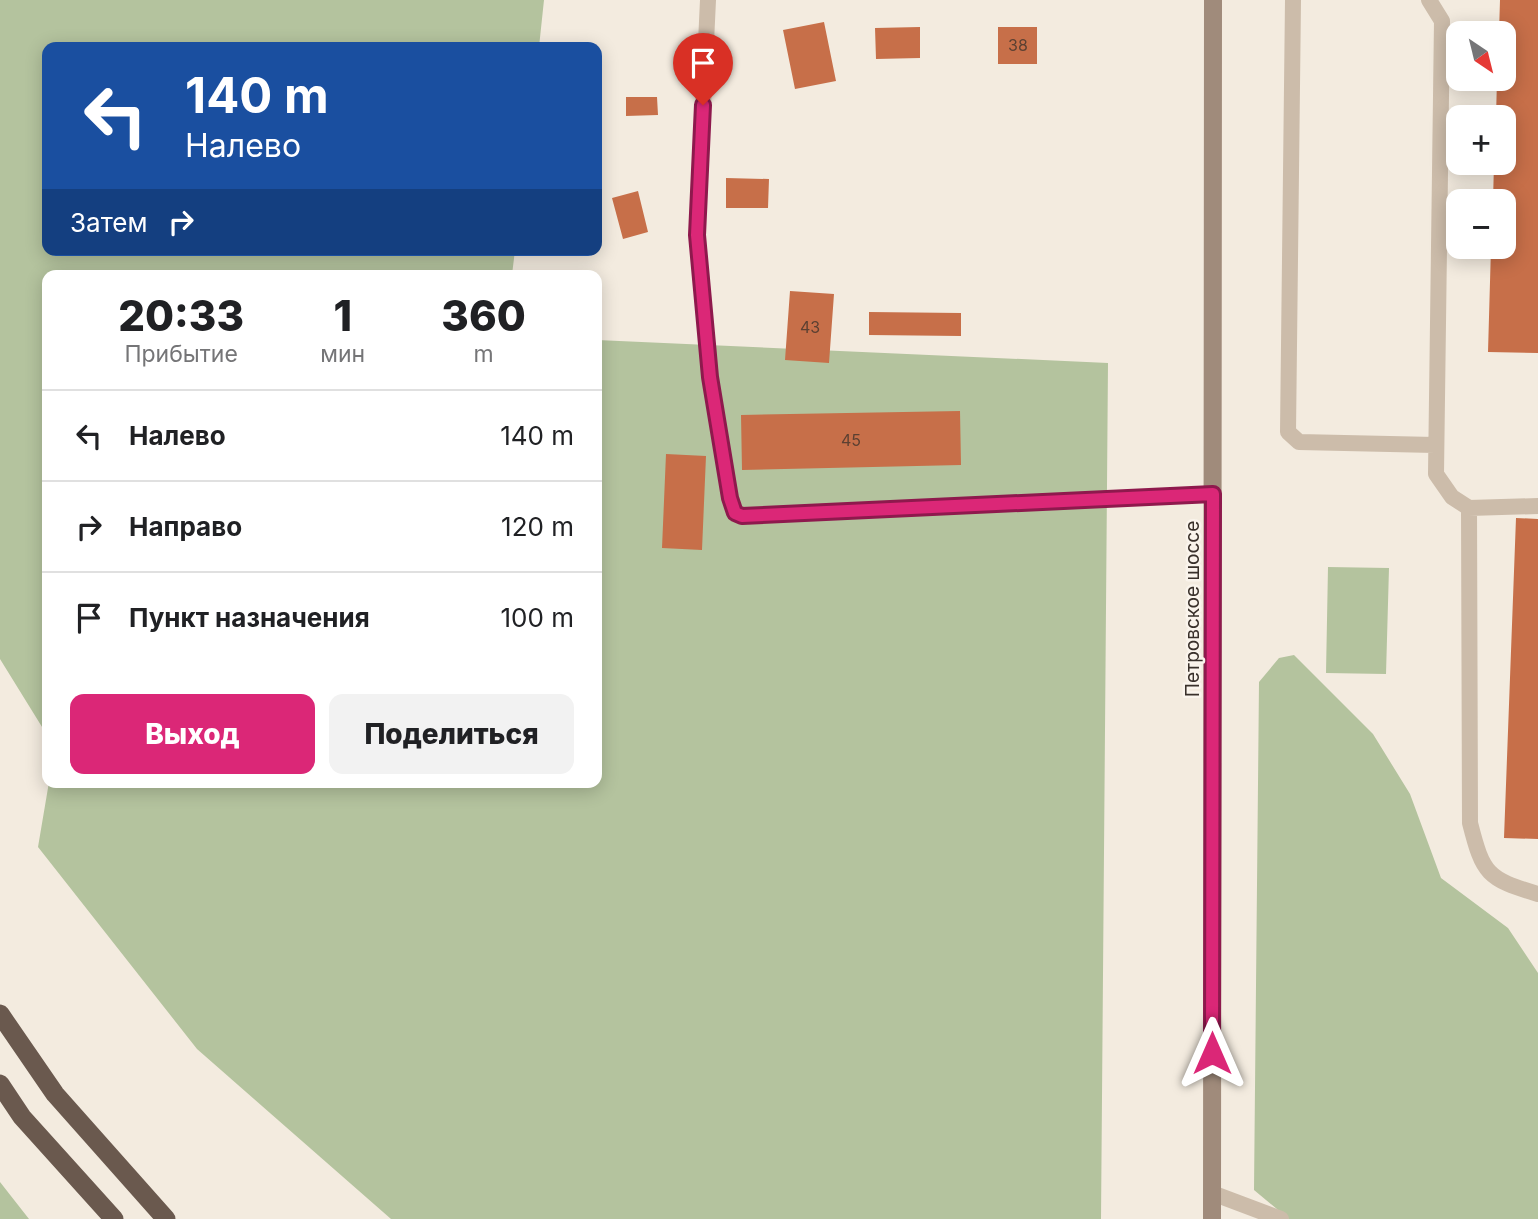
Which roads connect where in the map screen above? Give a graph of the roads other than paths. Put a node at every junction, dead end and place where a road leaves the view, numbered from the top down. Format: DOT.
graph roads {
  1 [pos="708,0"];
  2 [pos="1213,0"];
  3 [pos="1293,0"];
  4 [pos="1429,0"];
  5 [pos="1435,444"];
  6 [pos="1213,494"];
  7 [pos="1538,506"];
  8 [pos="1469,508"];
  9 [pos="1538,894"];
  10 [pos="0,1014"];
  11 [pos="0,1084"];
  12 [pos="1212,1193"];
  13 [pos="114,1219"];
  14 [pos="166,1219"];
  15 [pos="1212,1219"];
  16 [pos="1281,1219"];
  1 -- 6 [label="lane"];
  2 -- 6 [label="main road, Петровское шоссе"];
  3 -- 5 [label="lane"];
  4 -- 5 [label="lane"];
  5 -- 8 [label="lane"];
  6 -- 12 [label="main road, Петровское шоссе"];
  7 -- 8 [label="lane"];
  8 -- 9 [label="lane"];
  10 -- 14 [label="highway"];
  11 -- 13 [label="highway"];
  12 -- 15 [label="main road, Петровское шоссе"];
  12 -- 16 [label="lane"];
}
